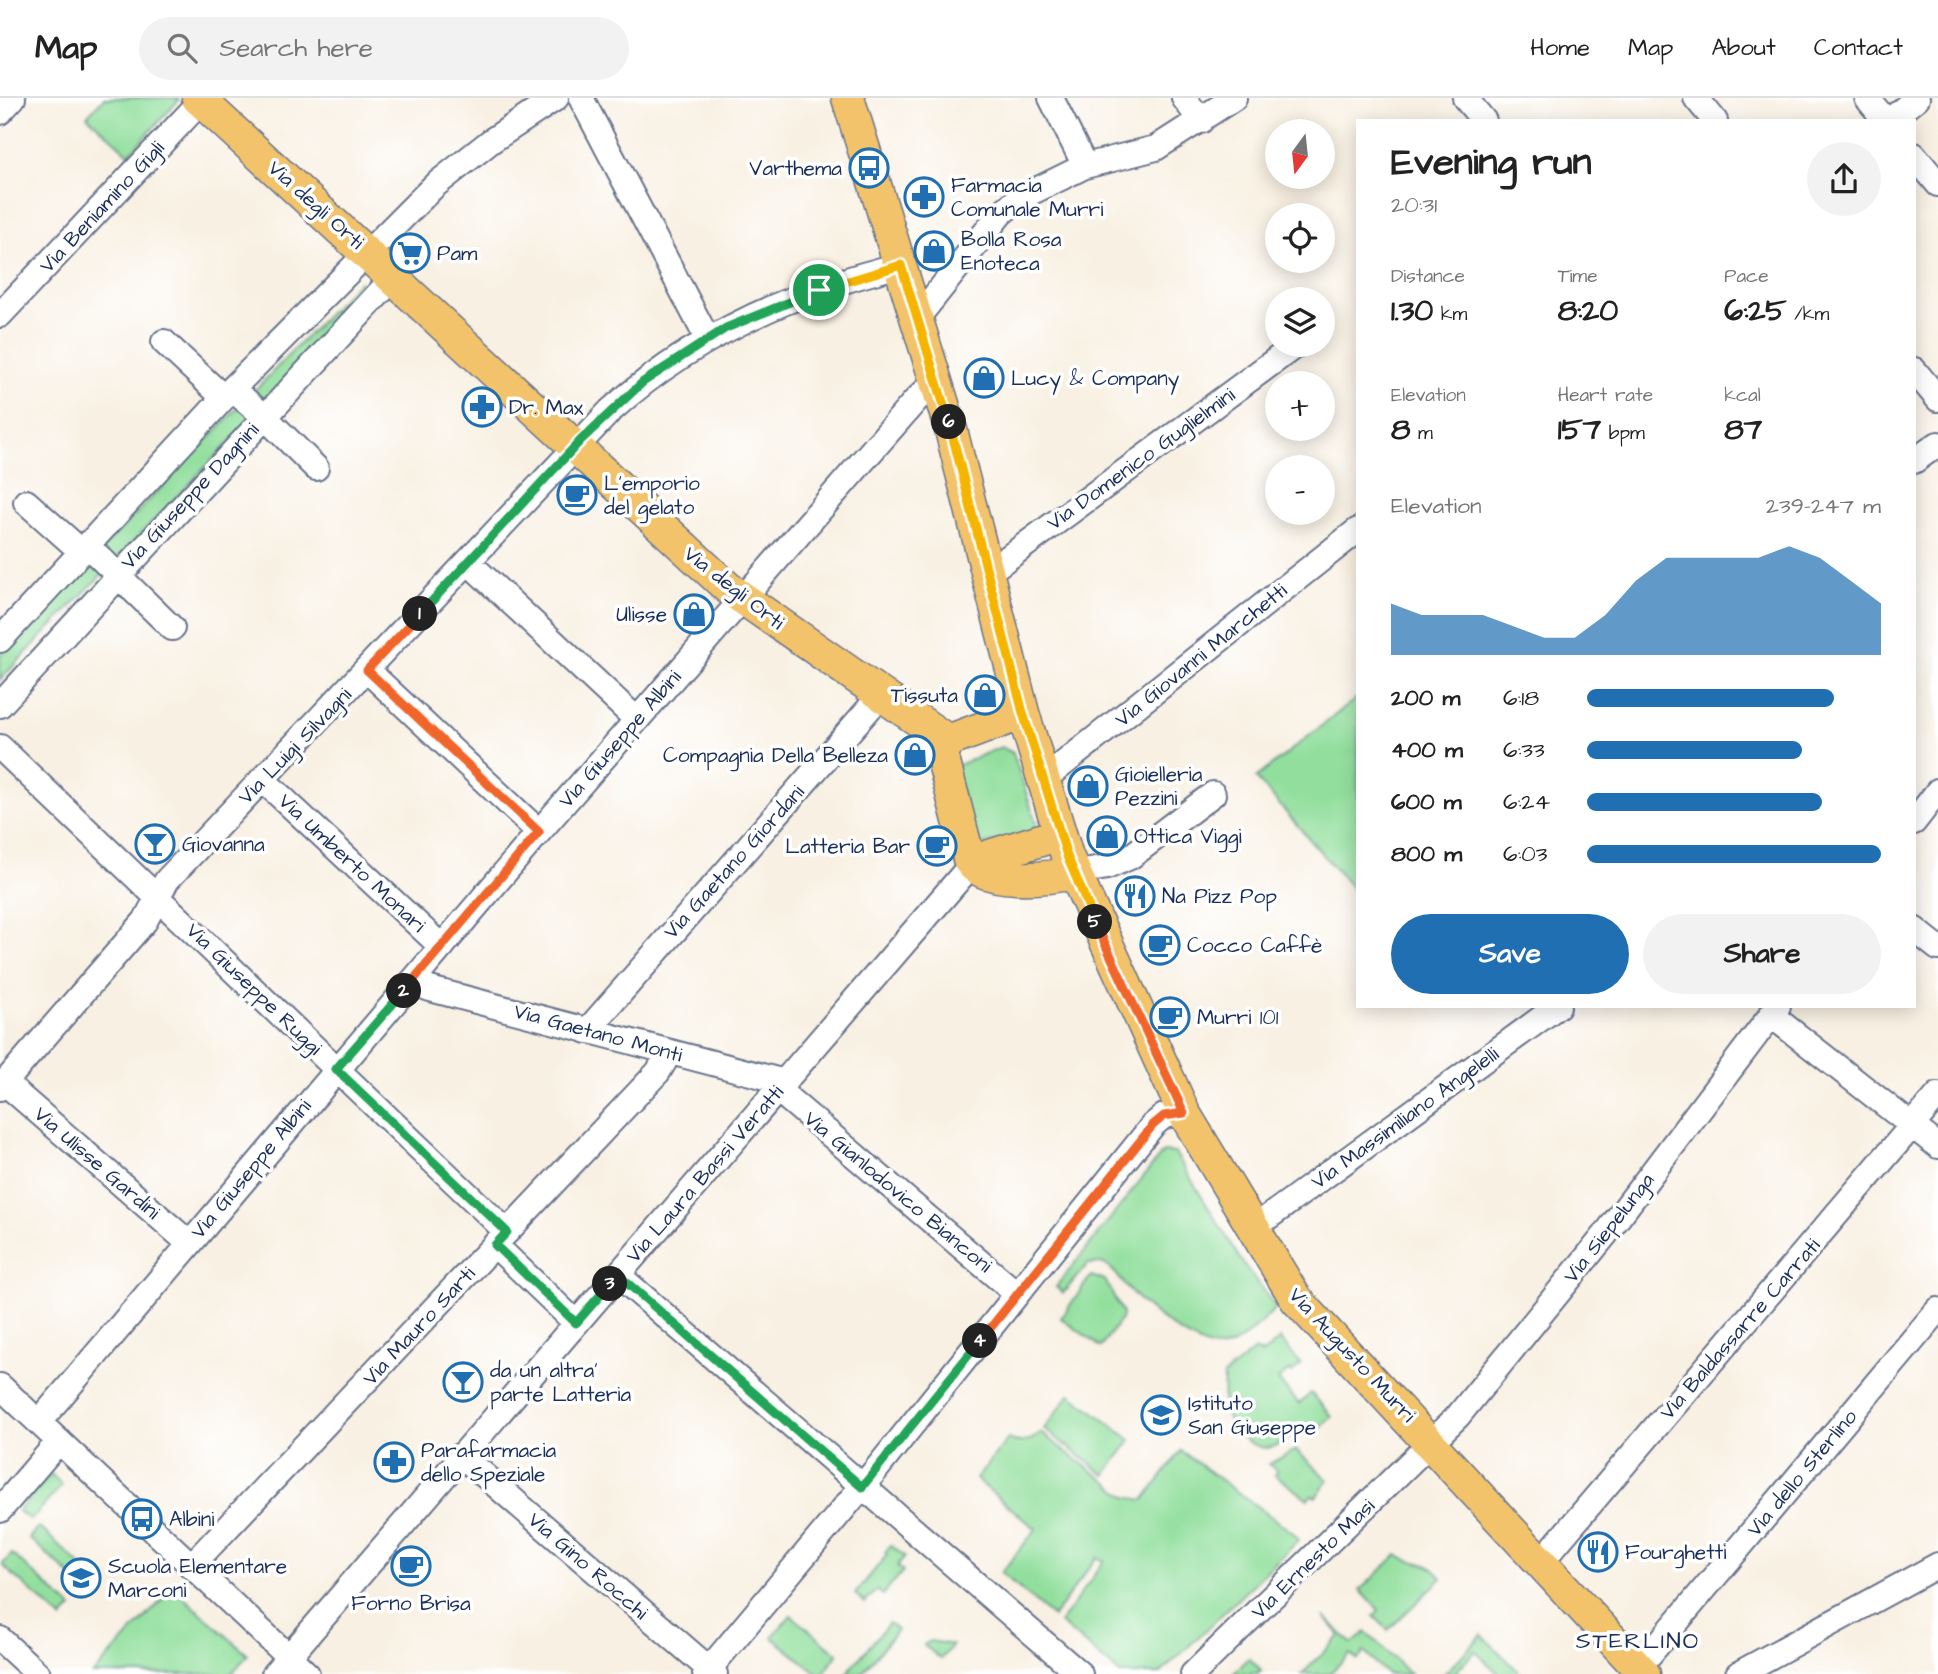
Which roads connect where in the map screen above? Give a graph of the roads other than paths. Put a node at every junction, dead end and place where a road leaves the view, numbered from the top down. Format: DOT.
graph roads {
  1 [pos="13,98"];
  2 [pos="556,98"];
  3 [pos="581,98"];
  4 [pos="848,98"];
  5 [pos="1051,98"];
  6 [pos="1184,98"];
  7 [pos="1234,98"];
  8 [pos="1465,98"];
  9 [pos="1696,98"];
  10 [pos="1867,98"];
  11 [pos="1917,98"];
  12 [pos="201,99"];
  13 [pos="0,112"];
  14 [pos="1482,119"];
  15 [pos="1713,119"];
  16 [pos="1886,119"];
  17 [pos="1891,119"];
  18 [pos="1201,121"];
  19 [pos="1916,157"];
  20 [pos="1085,166"];
  21 [pos="1938,184"];
  22 [pos="367,251"];
  23 [pos="901,265"];
  24 [pos="394,277"];
  25 [pos="0,316"];
  26 [pos="918,317"];
  27 [pos="707,338"];
  28 [pos="164,342"];
  29 [pos="1280,357"];
  30 [pos="936,381"];
  31 [pos="228,393"];
  32 [pos="264,416"];
  33 [pos="1938,444"];
  34 [pos="574,447"];
  35 [pos="1916,460"];
  36 [pos="316,468"];
  37 [pos="26,502"];
  38 [pos="1356,532"];
  39 [pos="85,549"];
  40 [pos="468,562"];
  41 [pos="985,574"];
  42 [pos="116,576"];
  43 [pos="743,600"];
  44 [pos="172,628"];
  45 [pos="0,639"];
  46 [pos="367,670"];
  47 [pos="881,695"];
  48 [pos="0,705"];
  49 [pos="1023,713"];
  50 [pos="636,719"];
  51 [pos="948,741"];
  52 [pos="0,747"];
  53 [pos="262,779"];
  54 [pos="1043,780"];
  55 [pos="1938,791"];
  56 [pos="1213,794"];
  57 [pos="1916,819"];
  58 [pos="539,832"];
  59 [pos="1060,834"];
  60 [pos="972,864"];
  61 [pos="1073,873"];
  62 [pos="158,898"];
  63 [pos="1916,931"];
  64 [pos="442,947"];
  65 [pos="1938,948"];
  66 [pos="412,982"];
  67 [pos="1555,1008"];
  68 [pos="1774,1011"];
  69 [pos="587,1031"];
  70 [pos="670,1052"];
  71 [pos="336,1069"];
  72 [pos="2,1086"];
  73 [pos="781,1086"];
  74 [pos="1938,1095"];
  75 [pos="1184,1113"];
  76 [pos="1914,1125"];
  77 [pos="1938,1146"];
  78 [pos="1252,1229"];
  79 [pos="501,1239"];
  80 [pos="190,1243"];
  81 [pos="618,1275"];
  82 [pos="1017,1294"];
  83 [pos="1938,1310"];
  84 [pos="576,1323"];
  85 [pos="0,1386"];
  86 [pos="39,1422"];
  87 [pos="59,1441"];
  88 [pos="1432,1444"];
  89 [pos="461,1455"];
  90 [pos="862,1487"];
  91 [pos="0,1510"];
  92 [pos="1541,1562"];
  93 [pos="1938,1565"];
  94 [pos="191,1566"];
  95 [pos="0,1639"];
  96 [pos="281,1666"];
  97 [pos="1641,1671"];
  98 [pos="710,1672"];
  99 [pos="38,1674"];
  100 [pos="307,1674"];
  101 [pos="1080,1674"];
  102 [pos="1193,1674"];
  103 [pos="1738,1674"];
  1 -- 13 [label="street"];
  2 -- 22 [label="street, Via Giuseppe Dagnini"];
  3 -- 27 [label="street"];
  4 -- 23 [label="main road, Via Augusto Murri"];
  5 -- 20 [label="street"];
  6 -- 18 [label="street"];
  7 -- 18 [label="street"];
  8 -- 14 [label="street"];
  9 -- 15 [label="street"];
  10 -- 16 [label="street"];
  11 -- 17 [label="street"];
  12 -- 22 [label="main road, Via degli Orti"];
  12 -- 25 [label="street, Via Beniamino Gigli"];
  18 -- 20 [label="street"];
  19 -- 21 [label="street"];
  20 -- 26 [label="street"];
  22 -- 24 [label="main road, Via degli Orti"];
  22 -- 31 [label="street, Via Giuseppe Dagnini"];
  23 -- 26 [label="main road, Via Augusto Murri"];
  23 -- 27 [label="street, Via Luigi Silvagni"];
  24 -- 32 [label="street, Via Giuseppe Dagnini"];
  24 -- 34 [label="main road, Via degli Orti"];
  26 -- 30 [label="main road, Via Augusto Murri"];
  27 -- 34 [label="street, Via Luigi Silvagni"];
  28 -- 31 [label="street, Via Giuseppe Dagnini"];
  29 -- 41 [label="street, Via Domenico Guglielmini"];
  30 -- 41 [label="main road, Via Augusto Murri"];
  30 -- 43 [label="street, Via Giuseppe Albini"];
  31 -- 32 [label="street, Via Giuseppe Dagnini"];
  31 -- 39 [label="street, Via Giuseppe Dagnini"];
  32 -- 36 [label="street, Via Giuseppe Dagnini"];
  32 -- 42 [label="street, Via Giuseppe Dagnini"];
  33 -- 35 [label="street"];
  34 -- 40 [label="street, Via Luigi Silvagni"];
  34 -- 43 [label="main road, Via degli Orti"];
  37 -- 39 [label="street, Via Giuseppe Dagnini"];
  38 -- 54 [label="street, Via Giovanni Marchetti"];
  39 -- 42 [label="street, Via Giuseppe Dagnini"];
  39 -- 45 [label="street, Via Giuseppe Dagnini"];
  40 -- 46 [label="street, Via Luigi Silvagni"];
  40 -- 50 [label="street"];
  41 -- 49 [label="main road, Via Augusto Murri"];
  42 -- 44 [label="street, Via Giuseppe Dagnini"];
  42 -- 48 [label="street, Via Giuseppe Dagnini"];
  43 -- 47 [label="main road, Via degli Orti"];
  43 -- 50 [label="street, Via Giuseppe Albini"];
  46 -- 53 [label="street, Via Luigi Silvagni"];
  46 -- 58 [label="street"];
  47 -- 51 [label="main road, Via degli Orti"];
  47 -- 69 [label="street, Via Gaetano Giordani"];
  49 -- 51 [label="main road"];
  49 -- 54 [label="main road, Via Augusto Murri"];
  50 -- 58 [label="street, Via Giuseppe Albini"];
  51 -- 60 [label="main road"];
  52 -- 62 [label="street, Via Giuseppe Ruggi"];
  53 -- 62 [label="street, Via Luigi Silvagni"];
  53 -- 64 [label="street, Via Umberto Monari"];
  54 -- 59 [label="main road, Via Augusto Murri"];
  55 -- 57 [label="street"];
  56 -- 61 [label="street"];
  58 -- 64 [label="street, Via Giuseppe Albini"];
  59 -- 60 [label="main road"];
  59 -- 61 [label="main road, Via Augusto Murri"];
  60 -- 61 [label="main road"];
  60 -- 73 [label="street, Via Laura Bassi Veratti"];
  61 -- 75 [label="main road, Via Augusto Murri"];
  62 -- 71 [label="street, Via Giuseppe Ruggi"];
  62 -- 72 [label="street, Via Luigi Silvagni"];
  63 -- 65 [label="street"];
  64 -- 66 [label="street, Via Giuseppe Albini"];
  66 -- 69 [label="street, Via Gaetano Monti"];
  66 -- 71 [label="street, Via Giuseppe Albini"];
  67 -- 78 [label="street, Via Massimiliano Angelelli"];
  68 -- 76 [label="street"];
  68 -- 88 [label="street, Via Siepelunga"];
  69 -- 70 [label="street, Via Gaetano Monti"];
  70 -- 73 [label="street, Via Gaetano Monti"];
  70 -- 79 [label="street, Via Mauro Sarti"];
  71 -- 79 [label="street, Via Giuseppe Ruggi"];
  71 -- 80 [label="street, Via Giuseppe Albini"];
  72 -- 80 [label="street, Via Ulisse Gardini"];
  73 -- 81 [label="street, Via Laura Bassi Veratti"];
  73 -- 82 [label="street, Via Gianlodovico Bianconi"];
  74 -- 76 [label="street, Via Baldassarre Carrati"];
  75 -- 78 [label="main road, Via Augusto Murri"];
  75 -- 82 [label="street"];
  76 -- 77 [label="street"];
  76 -- 92 [label="street, Via Baldassarre Carrati"];
  78 -- 88 [label="main road, Via Augusto Murri"];
  79 -- 84 [label="street, Via Giuseppe Ruggi"];
  79 -- 94 [label="street, Via Mauro Sarti"];
  80 -- 86 [label="street, Via Giuseppe Albini"];
  81 -- 84 [label="street, Via Laura Bassi Veratti"];
  81 -- 90 [label="street"];
  82 -- 90 [label="street"];
  83 -- 97 [label="street, Via dello Sterlino"];
  84 -- 89 [label="street, Via Laura Bassi Veratti"];
  85 -- 86 [label="street"];
  86 -- 87 [label="street"];
  87 -- 91 [label="street"];
  87 -- 94 [label="street"];
  88 -- 92 [label="main road, Via Augusto Murri"];
  88 -- 102 [label="street, Via Ernesto Masi"];
  89 -- 96 [label="street, Via Laura Bassi Veratti"];
  89 -- 98 [label="street, Via Gino Rocchi"];
  90 -- 98 [label="street"];
  90 -- 101 [label="street"];
  92 -- 97 [label="main road, Via Augusto Murri"];
  93 -- 103 [label="street"];
  94 -- 96 [label="street"];
  95 -- 99 [label="street"];
  96 -- 100 [label="street"];
}
